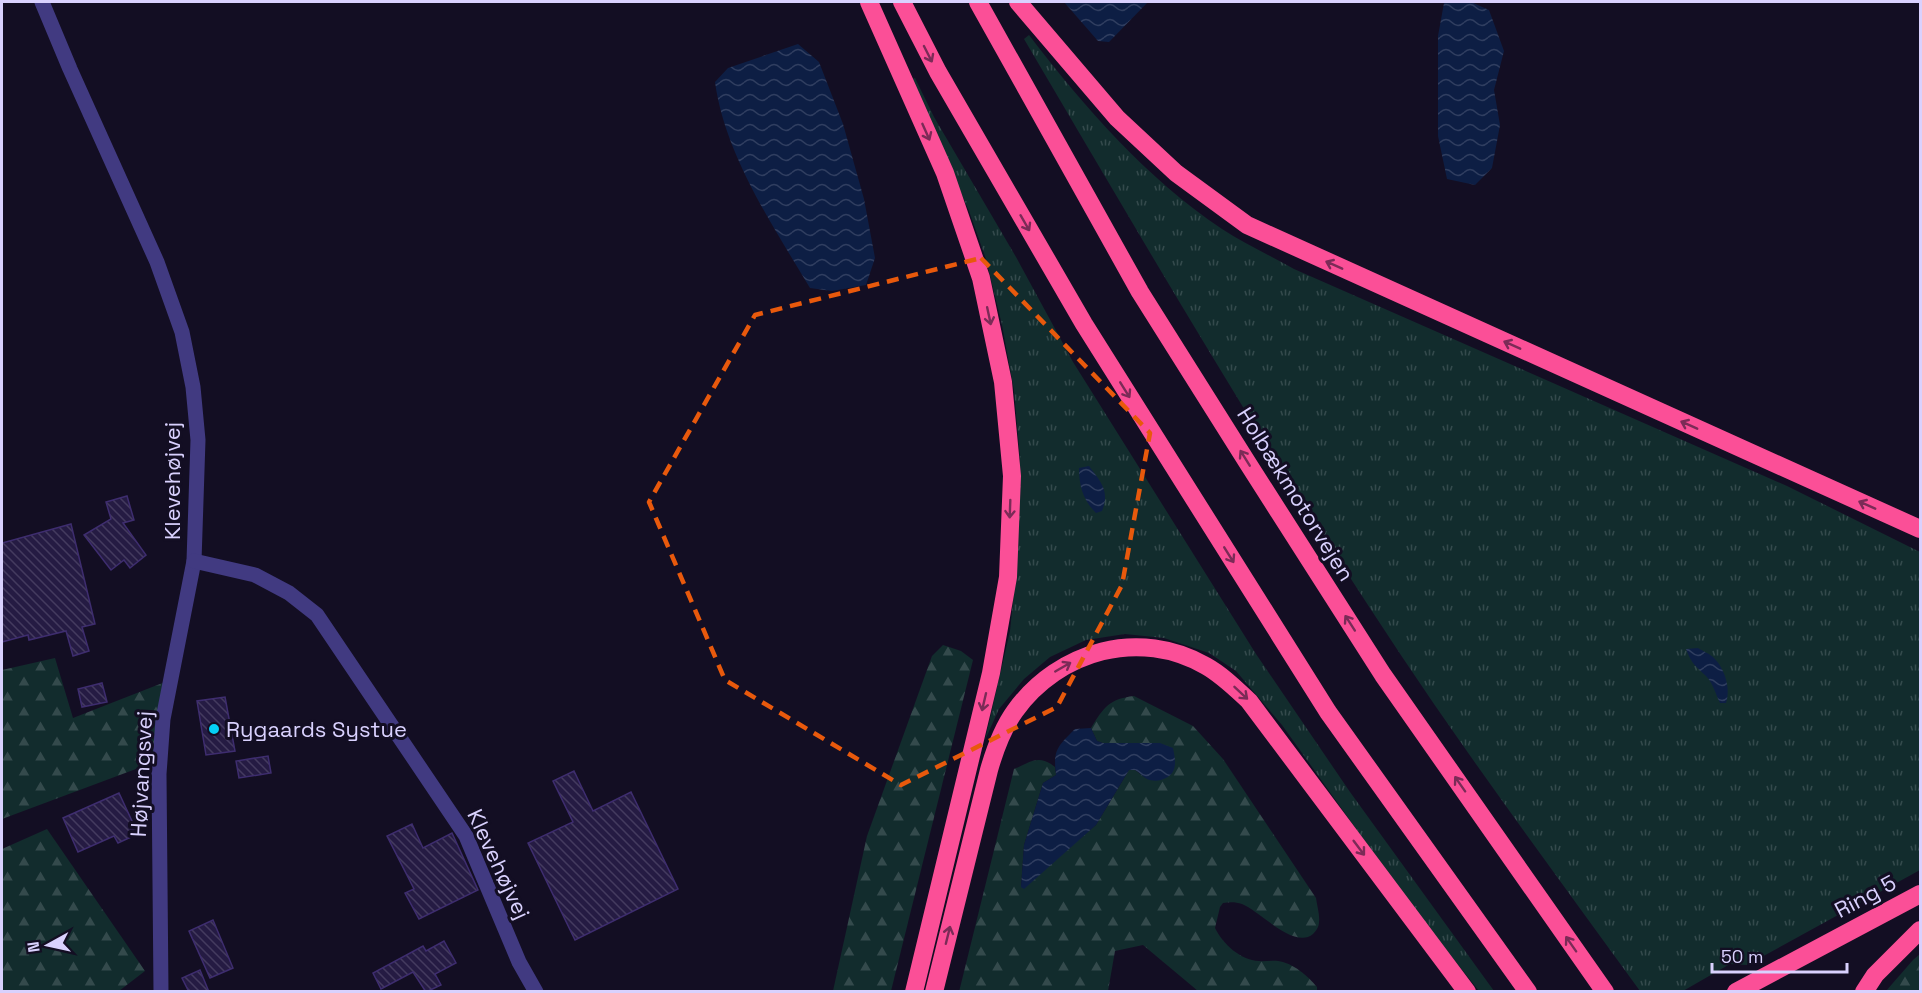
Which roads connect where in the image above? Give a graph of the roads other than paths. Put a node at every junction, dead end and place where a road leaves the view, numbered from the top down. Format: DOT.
graph roads {
  1 [pos="42,2"];
  2 [pos="869,2"];
  3 [pos="902,2"];
  4 [pos="978,2"];
  5 [pos="1018,2"];
  6 [pos="1920,529"];
  7 [pos="194,561"];
  8 [pos="1920,894"];
  9 [pos="1920,930"];
  10 [pos="1737,991"];
  11 [pos="161,992"];
  12 [pos="536,992"];
  13 [pos="914,992"];
  14 [pos="934,992"];
  15 [pos="1467,992"];
  16 [pos="1527,992"];
  17 [pos="1605,992"];
  18 [pos="1864,992"];
  1 -- 7 [label="street, Klevehøjvej"];
  2 -- 13 [label="highway, one-way"];
  3 -- 16 [label="highway, one-way"];
  17 -- 4 [label="highway, Holbækmotorvejen, one-way"];
  6 -- 5 [label="highway, one-way"];
  7 -- 11 [label="street, Højvangsvej"];
  7 -- 12 [label="street, Klevehøjvej"];
  8 -- 10 [label="highway, Ring 5"];
  9 -- 18 [label="highway"];
  14 -- 15 [label="highway, one-way"];
}
